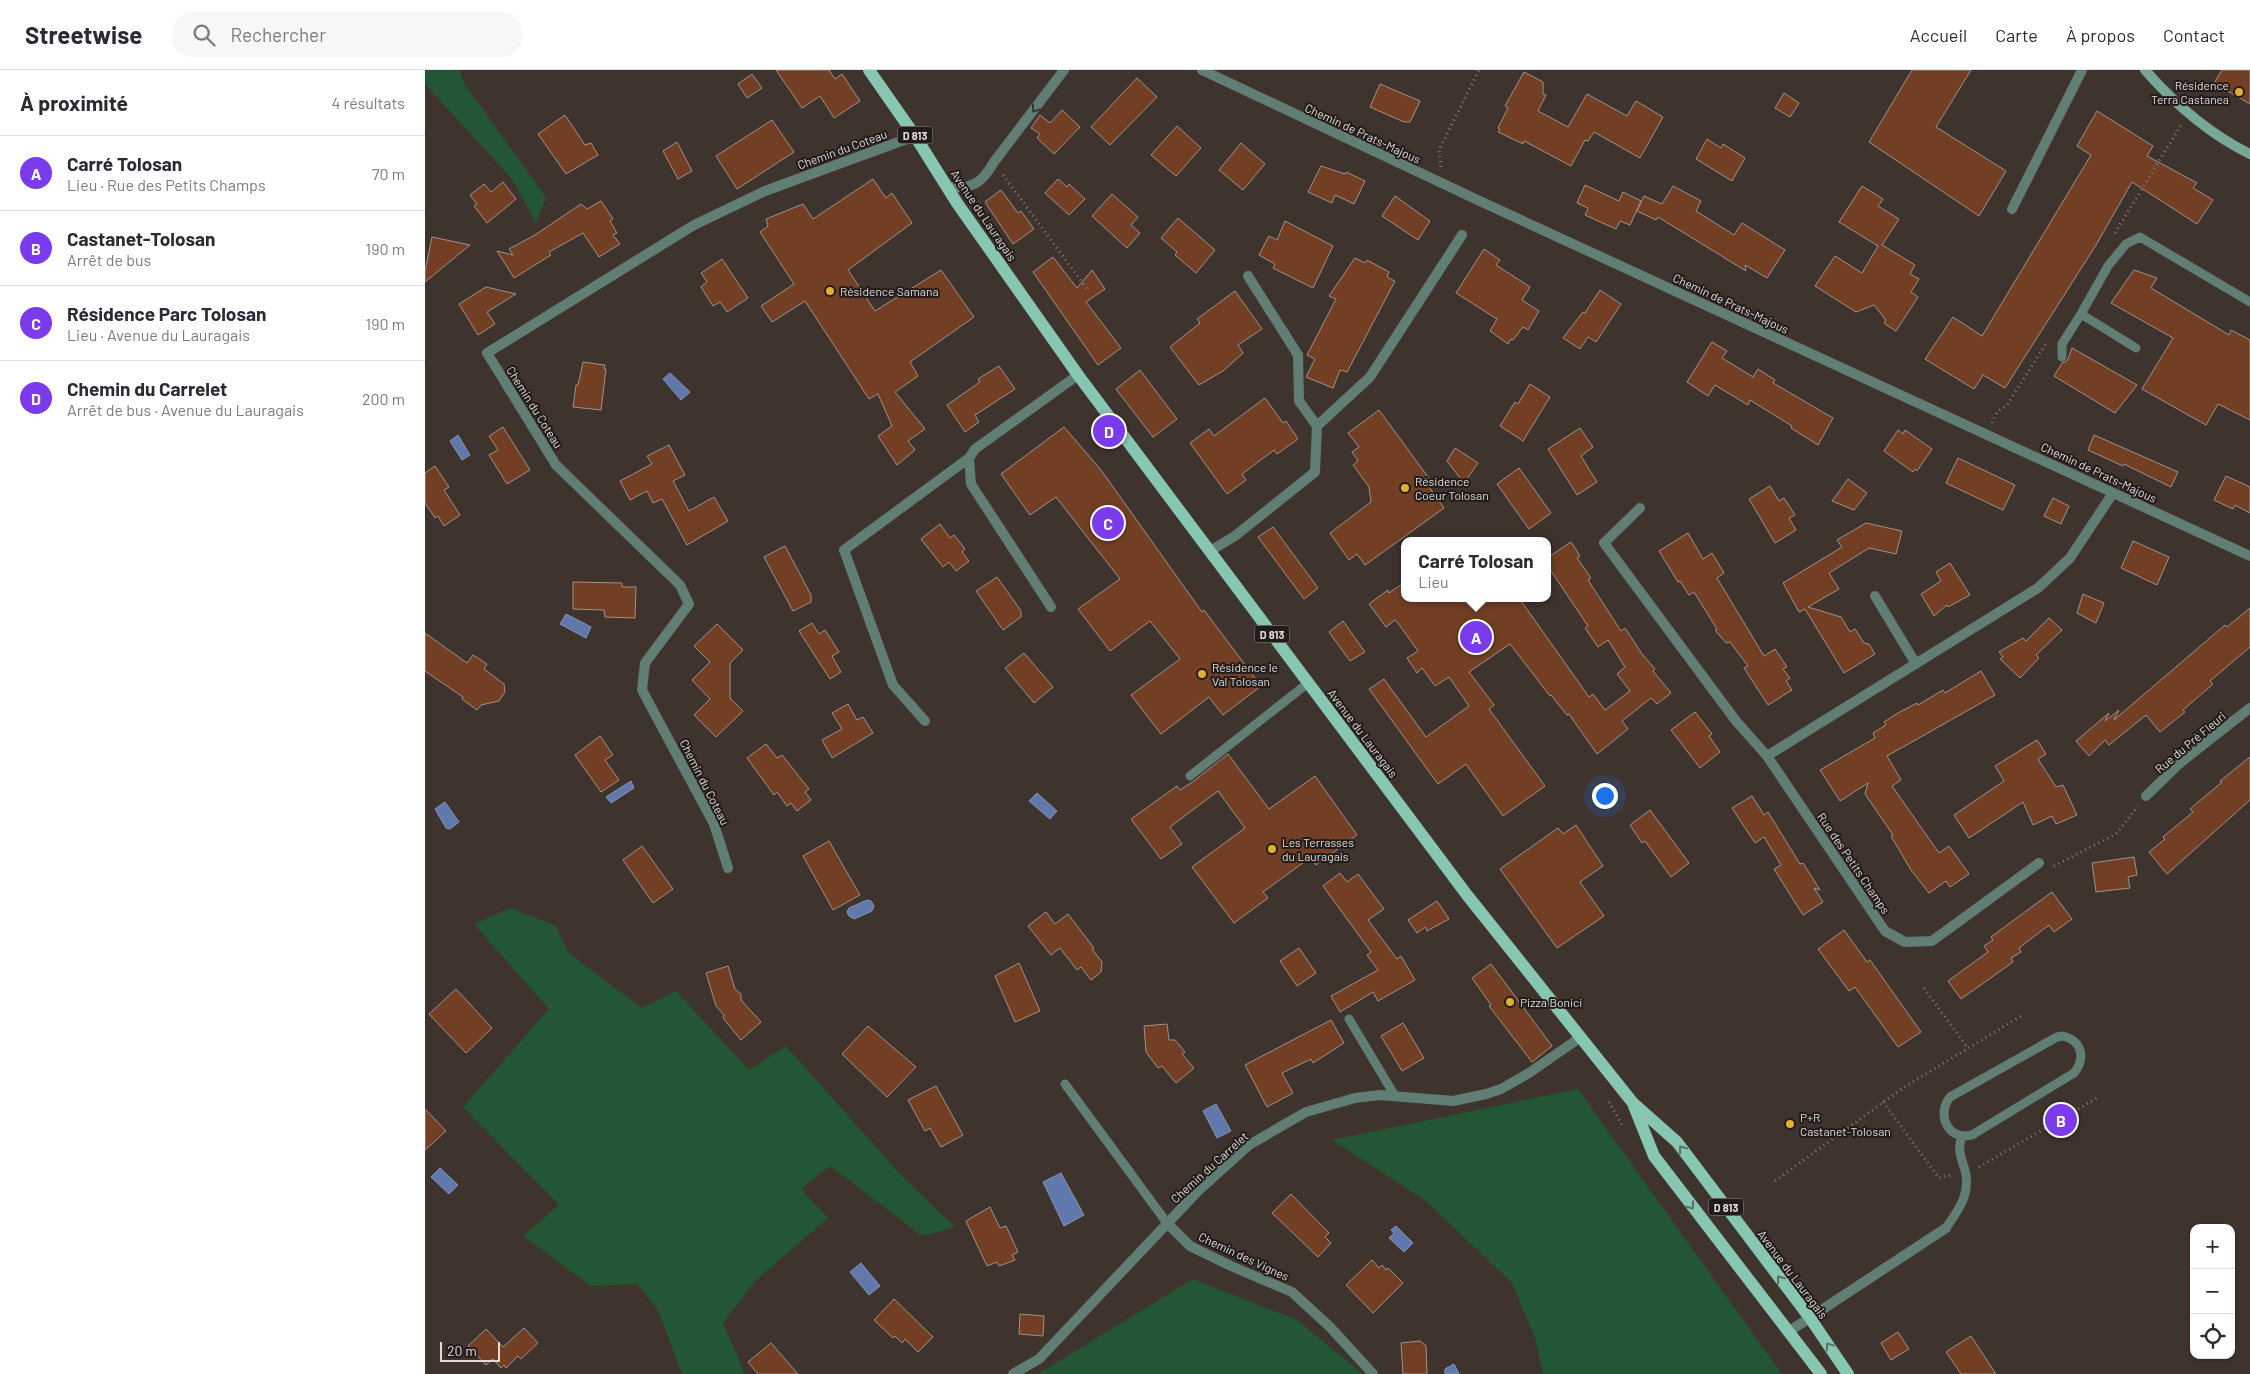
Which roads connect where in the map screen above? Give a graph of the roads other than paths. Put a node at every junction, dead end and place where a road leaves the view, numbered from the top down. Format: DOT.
graph roads {
  1 [pos="869,70"];
  2 [pos="1064,70"];
  3 [pos="1202,70"];
  4 [pos="2082,70"];
  5 [pos="2145,70"];
  6 [pos="915,136"];
  7 [pos="2250,154"];
  8 [pos="948,187"];
  9 [pos="2012,209"];
  10 [pos="1462,235"];
  11 [pos="1248,276"];
  12 [pos="2250,302"];
  13 [pos="2081,314"];
  14 [pos="2136,348"];
  15 [pos="2062,358"];
  16 [pos="1078,374"];
  17 [pos="1317,426"];
  18 [pos="969,458"];
  19 [pos="2113,492"];
  20 [pos="1641,508"];
  21 [pos="1210,551"];
  22 [pos="2250,556"];
  23 [pos="1875,596"];
  24 [pos="1051,606"];
  25 [pos="1916,664"];
  26 [pos="1308,683"];
  27 [pos="2250,708"];
  28 [pos="925,721"];
  29 [pos="1767,756"];
  30 [pos="1190,776"];
  31 [pos="2147,796"];
  32 [pos="2039,863"];
  33 [pos="728,868"];
  34 [pos="1349,1019"];
  35 [pos="1581,1038"];
  36 [pos="1065,1084"];
  37 [pos="1395,1096"];
  38 [pos="1633,1103"];
  39 [pos="1962,1136"];
  40 [pos="1167,1223"];
  41 [pos="1946,1228"];
  42 [pos="1810,1318"];
  43 [pos="1788,1332"];
  44 [pos="1013,1374"];
  45 [pos="1373,1374"];
  46 [pos="1821,1374"];
  47 [pos="1848,1374"];
  1 -- 6 [label="main road, Avenue du Lauragais / D 813"];
  2 -- 8 [label="street, one-way"];
  3 -- 19 [label="street, Chemin de Prats-Majous"];
  4 -- 9 [label="street"];
  5 -- 7 [label="street"];
  6 -- 8 [label="main road, Avenue du Lauragais / D 813"];
  6 -- 33 [label="street, Chemin du Coteau"];
  8 -- 16 [label="main road, Avenue du Lauragais / D 813"];
  10 -- 17 [label="street"];
  11 -- 17 [label="street"];
  12 -- 13 [label="lane"];
  13 -- 14 [label="lane"];
  13 -- 15 [label="lane"];
  16 -- 18 [label="street"];
  16 -- 21 [label="main road, Avenue du Lauragais / D 813"];
  17 -- 21 [label="street"];
  18 -- 24 [label="street"];
  18 -- 28 [label="street"];
  19 -- 22 [label="street, Chemin de Prats-Majous"];
  19 -- 25 [label="street"];
  20 -- 29 [label="street, Rue des Petits Champs"];
  21 -- 26 [label="main road, Avenue du Lauragais / D 813"];
  23 -- 25 [label="street"];
  25 -- 29 [label="street"];
  26 -- 30 [label="lane"];
  26 -- 35 [label="main road, Avenue du Lauragais / D 813"];
  27 -- 31 [label="street, Rue du Pré Fleuri"];
  29 -- 32 [label="street, Rue des Petits Champs"];
  34 -- 37 [label="lane"];
  35 -- 37 [label="street, Chemin du Carrelet"];
  35 -- 38 [label="main road, Avenue du Lauragais / D 813"];
  36 -- 40 [label="lane"];
  37 -- 40 [label="street, Chemin du Carrelet"];
  42 -- 38 [label="main road, Avenue du Lauragais / D 813, one-way"];
  38 -- 43 [label="main road, Avenue du Lauragais / D 813, one-way"];
  39 -- 39 [label="lane"];
  39 -- 41 [label="lane"];
  40 -- 44 [label="street, Chemin du Carrelet"];
  40 -- 45 [label="street, Chemin des Vignes"];
  41 -- 42 [label="street"];
  42 -- 43 [label="street"];
  47 -- 42 [label="main road, Avenue du Lauragais / D 813, one-way"];
  43 -- 46 [label="main road, Avenue du Lauragais / D 813"];
}
